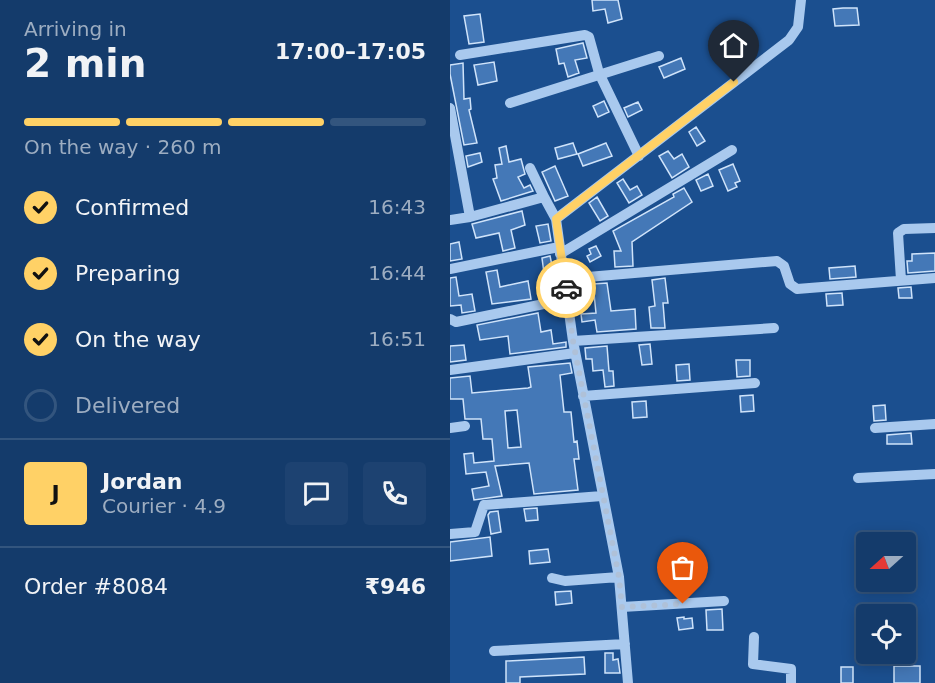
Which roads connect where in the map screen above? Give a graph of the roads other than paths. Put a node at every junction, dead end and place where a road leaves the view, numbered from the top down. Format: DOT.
graph roads {
  1 [pos="801,0"];
  2 [pos="460,55"];
  3 [pos="659,56"];
  4 [pos="600,75"];
  5 [pos="510,103"];
  6 [pos="450,108"];
  7 [pos="452,136"];
  8 [pos="732,150"];
  9 [pos="639,156"];
  10 [pos="530,168"];
  11 [pos="544,197"];
  12 [pos="470,217"];
  13 [pos="556,219"];
  14 [pos="450,220"];
  15 [pos="935,228"];
  16 [pos="560,251"];
  17 [pos="450,269"];
  18 [pos="935,278"];
  19 [pos="564,279"];
  20 [pos="901,280"];
  21 [pos="568,299"];
  22 [pos="450,319"];
  23 [pos="774,328"];
  24 [pos="574,347"];
  25 [pos="450,370"];
  26 [pos="755,383"];
  27 [pos="583,396"];
  28 [pos="935,424"];
  29 [pos="465,426"];
  30 [pos="450,428"];
  31 [pos="875,428"];
  32 [pos="935,474"];
  33 [pos="858,478"];
  34 [pos="602,496"];
  35 [pos="450,534"];
  36 [pos="619,577"];
  37 [pos="552,578"];
  38 [pos="724,601"];
  39 [pos="622,607"];
  40 [pos="754,637"];
  41 [pos="625,644"];
  42 [pos="494,651"];
  43 [pos="628,683"];
  44 [pos="791,683"];
  1 -- 9 [label="street"];
  2 -- 4 [label="street"];
  3 -- 4 [label="street"];
  4 -- 5 [label="street"];
  4 -- 9 [label="street"];
  6 -- 7 [label="street"];
  7 -- 12 [label="street"];
  8 -- 16 [label="street"];
  9 -- 13 [label="street"];
  10 -- 11 [label="street"];
  11 -- 12 [label="street"];
  11 -- 13 [label="street"];
  12 -- 14 [label="street"];
  13 -- 16 [label="street"];
  15 -- 20 [label="street"];
  16 -- 17 [label="street"];
  16 -- 19 [label="street"];
  18 -- 20 [label="street"];
  19 -- 20 [label="street"];
  19 -- 21 [label="street"];
  21 -- 22 [label="street"];
  21 -- 24 [label="street"];
  23 -- 24 [label="street"];
  24 -- 25 [label="street"];
  24 -- 27 [label="street"];
  26 -- 27 [label="street"];
  27 -- 34 [label="street"];
  28 -- 31 [label="street"];
  29 -- 30 [label="street"];
  32 -- 33 [label="street"];
  34 -- 35 [label="street"];
  34 -- 36 [label="street"];
  36 -- 37 [label="street"];
  36 -- 39 [label="street"];
  38 -- 39 [label="street"];
  39 -- 41 [label="street"];
  40 -- 44 [label="street"];
  41 -- 42 [label="street"];
  41 -- 43 [label="street"];
}
